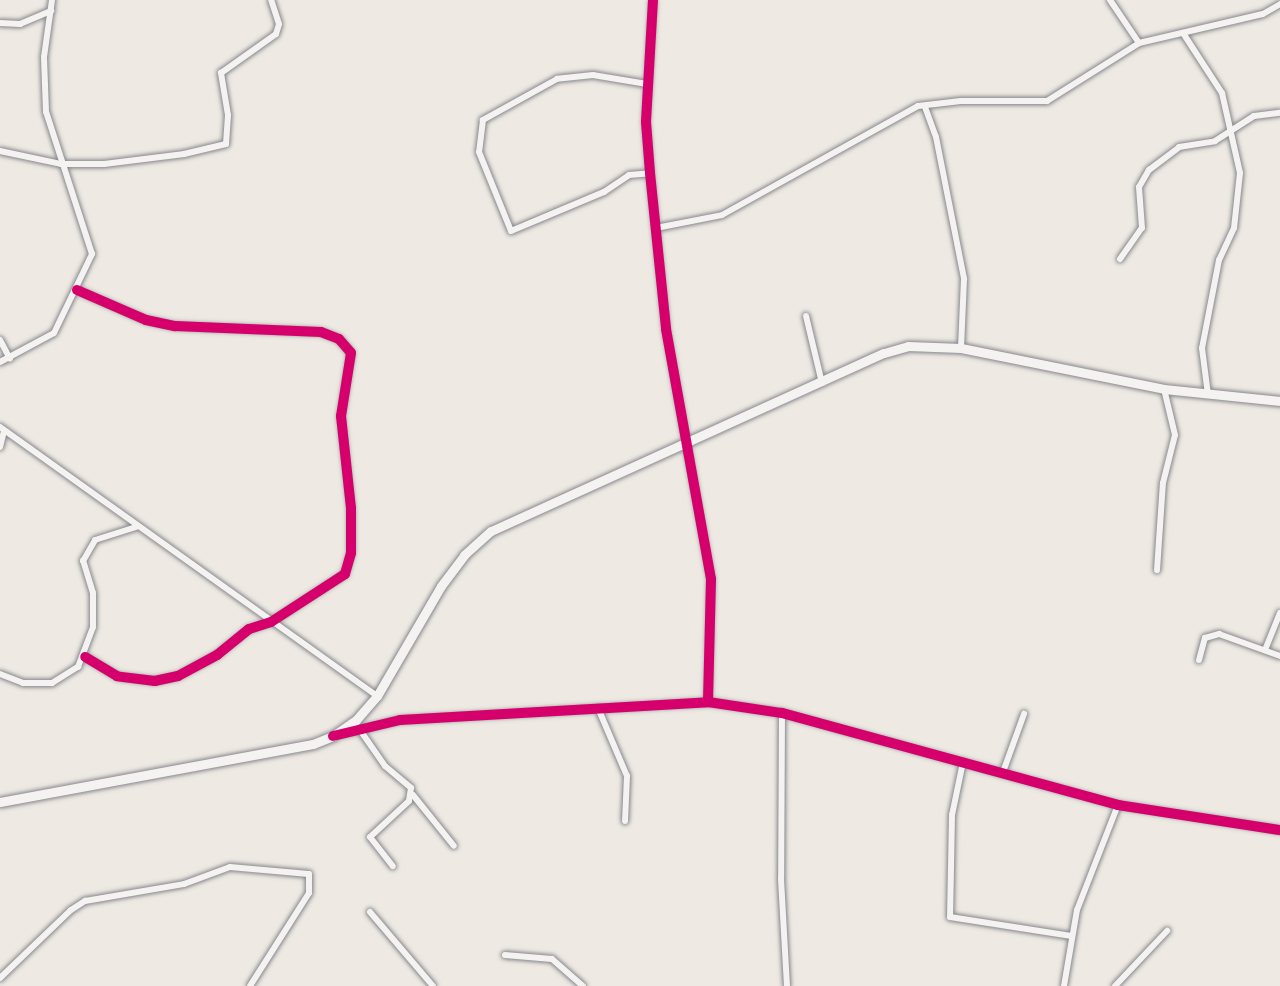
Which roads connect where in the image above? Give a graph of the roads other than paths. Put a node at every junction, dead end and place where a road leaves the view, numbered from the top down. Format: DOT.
graph roads {
  1 [pos="52,0"];
  2 [pos="271,0"];
  3 [pos="653,0"];
  4 [pos="1110,0"];
  5 [pos="1280,4"];
  6 [pos="51,11"];
  7 [pos="0,23"];
  8 [pos="1184,33"];
  9 [pos="1139,43"];
  10 [pos="647,84"];
  11 [pos="925,107"];
  12 [pos="1280,113"];
  13 [pos="1233,132"];
  14 [pos="0,151"];
  15 [pos="61,164"];
  16 [pos="650,173"];
  17 [pos="656,228"];
  18 [pos="1120,259"];
  19 [pos="77,289"];
  20 [pos="806,316"];
  21 [pos="0,340"];
  22 [pos="961,348"];
  23 [pos="9,359"];
  24 [pos="0,362"];
  25 [pos="822,383"];
  26 [pos="1164,389"];
  27 [pos="1208,395"];
  28 [pos="1280,401"];
  29 [pos="2,429"];
  30 [pos="689,442"];
  31 [pos="0,447"];
  32 [pos="136,527"];
  33 [pos="1157,570"];
  34 [pos="1280,613"];
  35 [pos="271,622"];
  36 [pos="1265,650"];
  37 [pos="1280,656"];
  38 [pos="85,657"];
  39 [pos="1199,660"];
  40 [pos="0,674"];
  41 [pos="377,696"];
  42 [pos="708,702"];
  43 [pos="598,708"];
  44 [pos="782,713"];
  45 [pos="1024,714"];
  46 [pos="360,730"];
  47 [pos="333,736"];
  48 [pos="963,762"];
  49 [pos="1003,772"];
  50 [pos="413,795"];
  51 [pos="0,802"];
  52 [pos="1118,805"];
  53 [pos="625,821"];
  54 [pos="1280,830"];
  55 [pos="454,846"];
  56 [pos="393,866"];
  57 [pos="370,912"];
  58 [pos="1167,931"];
  59 [pos="1072,936"];
  60 [pos="505,955"];
  61 [pos="0,978"];
  62 [pos="250,986"];
  63 [pos="433,986"];
  64 [pos="583,986"];
  65 [pos="787,986"];
  66 [pos="1064,986"];
  67 [pos="1115,986"];
  1 -- 6 [label="street"];
  2 -- 15 [label="street"];
  3 -- 10 [label="street"];
  4 -- 9 [label="street"];
  5 -- 8 [label="street"];
  6 -- 7 [label="street"];
  6 -- 15 [label="street"];
  8 -- 9 [label="street"];
  8 -- 13 [label="street"];
  9 -- 11 [label="street"];
  10 -- 16 [label="street"];
  10 -- 16 [label="street"];
  11 -- 17 [label="street"];
  11 -- 22 [label="street"];
  12 -- 13 [label="street"];
  13 -- 18 [label="street"];
  13 -- 27 [label="street"];
  14 -- 15 [label="street"];
  15 -- 19 [label="street"];
  16 -- 17 [label="street"];
  17 -- 30 [label="street"];
  19 -- 23 [label="street"];
  19 -- 35 [label="street"];
  20 -- 25 [label="street"];
  21 -- 23 [label="street"];
  22 -- 25 [label="main road"];
  22 -- 26 [label="main road"];
  23 -- 24 [label="street"];
  25 -- 30 [label="main road"];
  26 -- 27 [label="main road"];
  26 -- 33 [label="street"];
  27 -- 28 [label="main road"];
  29 -- 31 [label="street"];
  29 -- 32 [label="street"];
  30 -- 41 [label="main road"];
  30 -- 42 [label="street"];
  32 -- 35 [label="street"];
  32 -- 38 [label="street"];
  34 -- 36 [label="street"];
  35 -- 38 [label="street"];
  35 -- 41 [label="street"];
  36 -- 37 [label="street"];
  36 -- 39 [label="street"];
  38 -- 40 [label="street"];
  41 -- 47 [label="main road"];
  42 -- 43 [label="street"];
  42 -- 44 [label="street"];
  43 -- 46 [label="street"];
  43 -- 53 [label="street"];
  44 -- 48 [label="street"];
  44 -- 65 [label="street"];
  45 -- 49 [label="street"];
  46 -- 47 [label="street"];
  46 -- 50 [label="street"];
  47 -- 51 [label="main road"];
  48 -- 49 [label="street"];
  48 -- 59 [label="street"];
  49 -- 52 [label="street"];
  50 -- 55 [label="street"];
  50 -- 56 [label="street"];
  52 -- 54 [label="street"];
  52 -- 59 [label="street"];
  57 -- 63 [label="street"];
  58 -- 67 [label="street"];
  59 -- 66 [label="street"];
  60 -- 64 [label="street"];
  61 -- 62 [label="street"];
}
